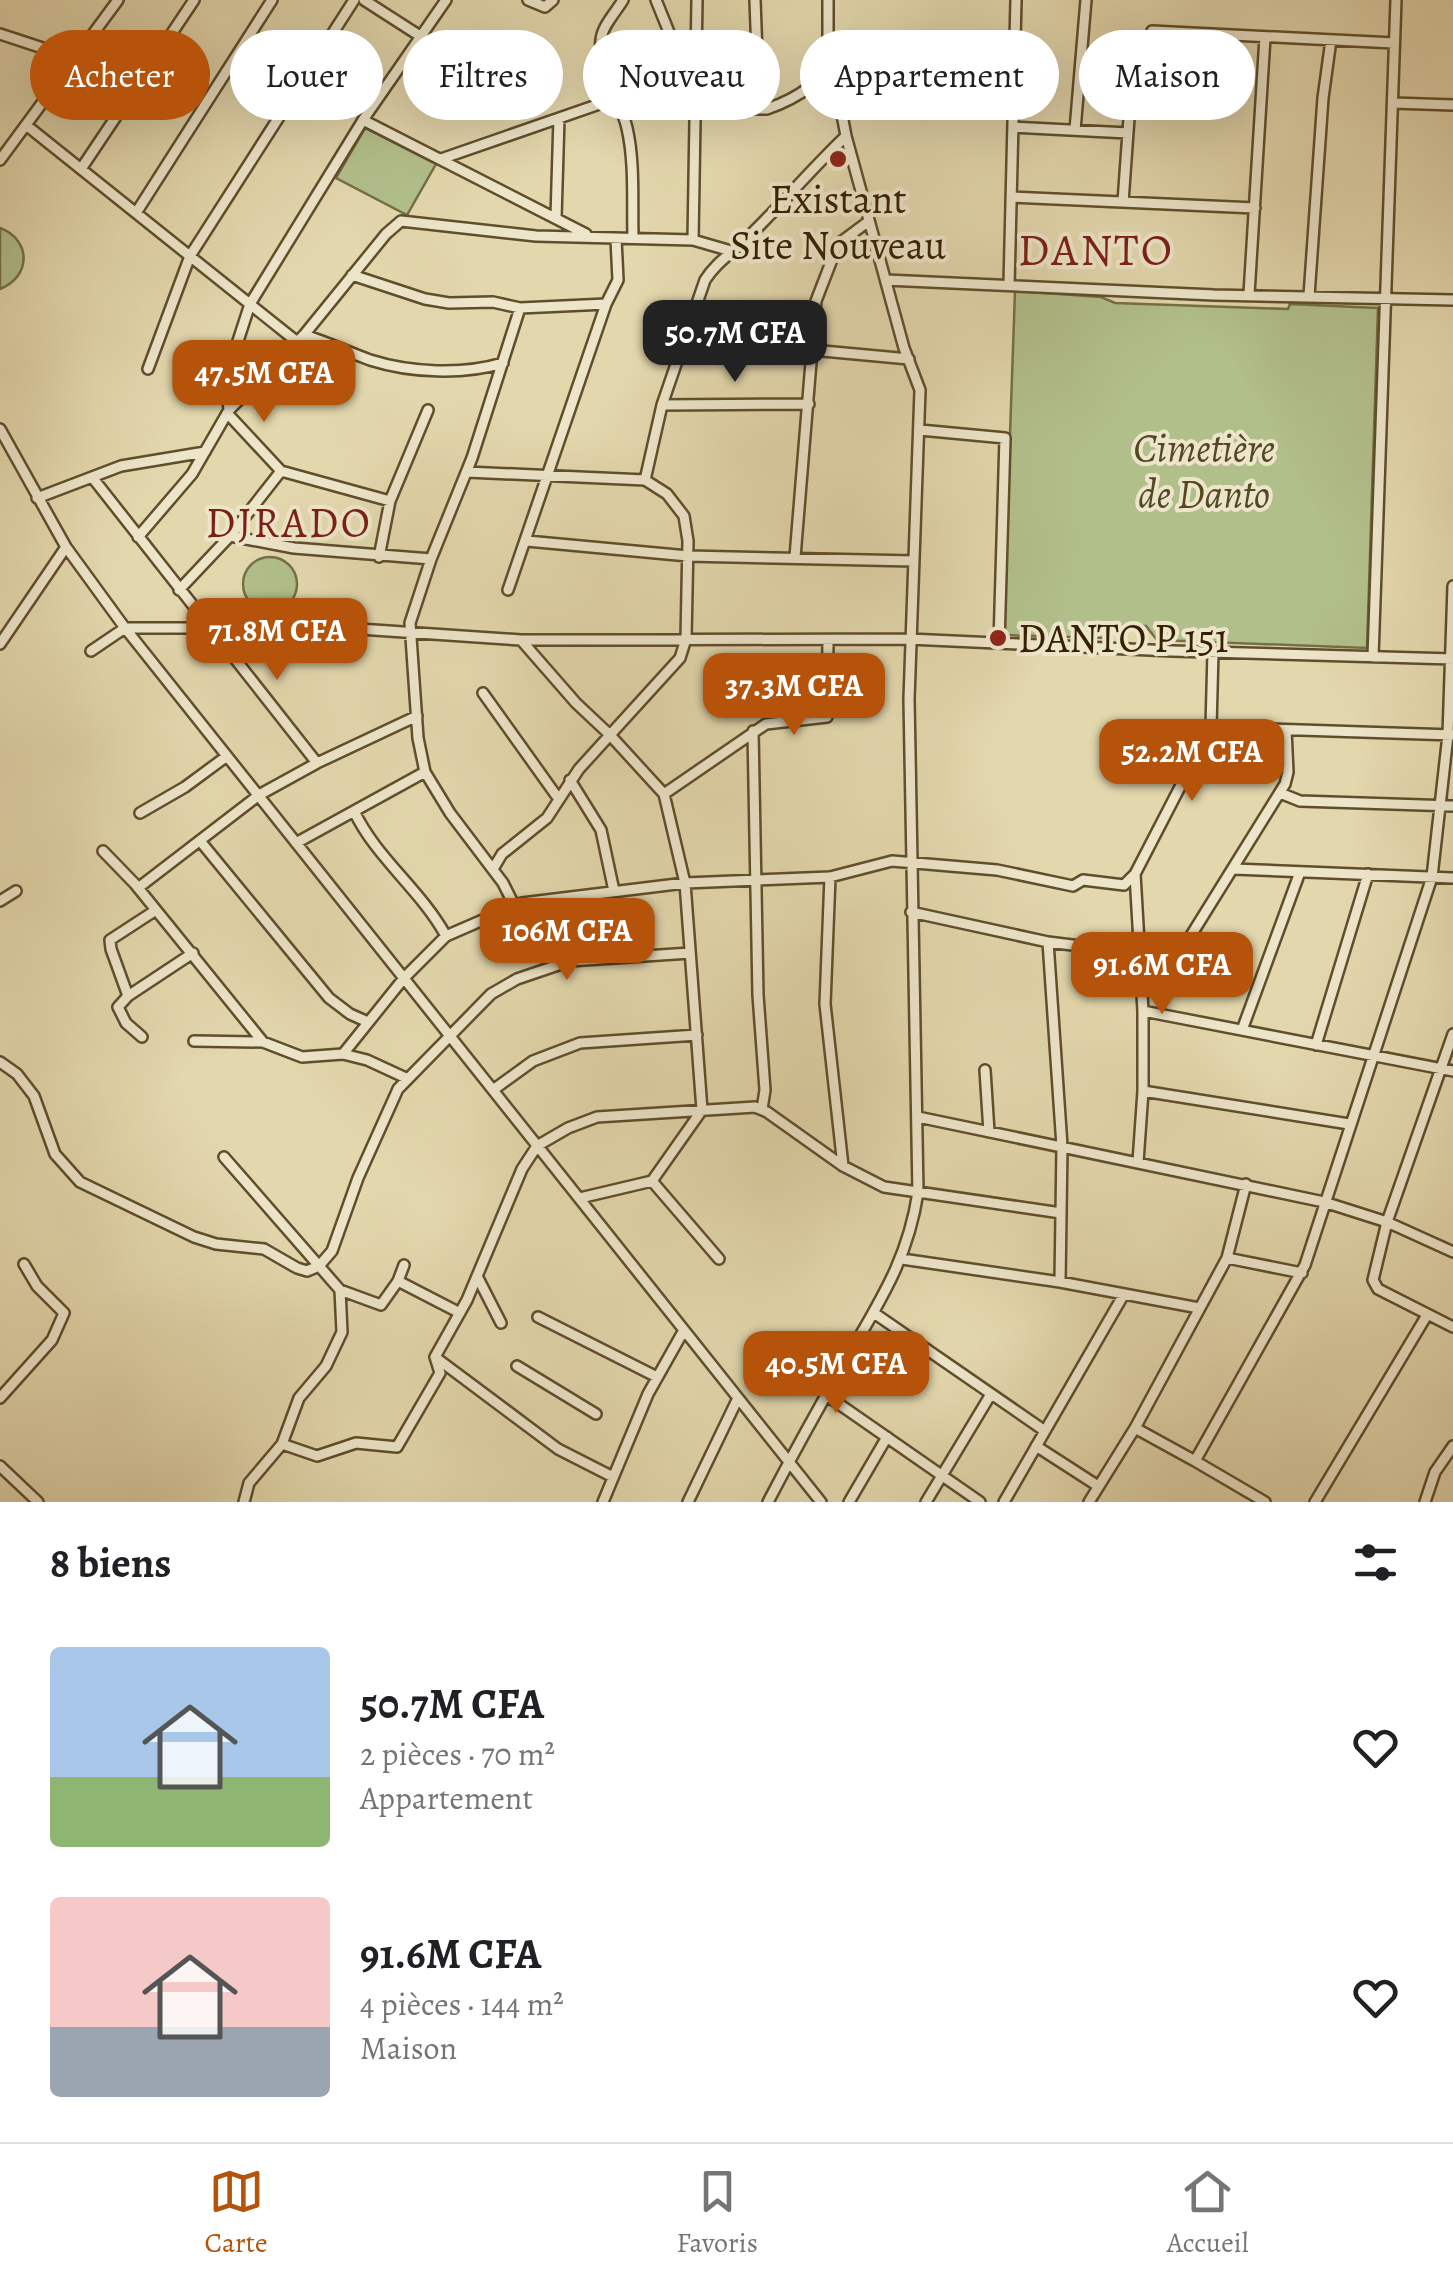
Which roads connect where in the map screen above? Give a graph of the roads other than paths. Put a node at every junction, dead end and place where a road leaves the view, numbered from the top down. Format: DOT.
graph roads {
  1 [pos="118,0"];
  2 [pos="194,0"];
  3 [pos="272,0"];
  4 [pos="354,0"];
  5 [pos="364,0"];
  6 [pos="446,0"];
  7 [pos="528,0"];
  8 [pos="553,0"];
  9 [pos="623,0"];
  10 [pos="656,0"];
  11 [pos="697,0"];
  12 [pos="756,0"];
  13 [pos="828,0"];
  14 [pos="1016,0"];
  15 [pos="1086,0"];
  16 [pos="1396,0"];
  17 [pos="97,30"];
  18 [pos="411,30"];
  19 [pos="424,30"];
  20 [pos="604,30"];
  21 [pos="668,30"];
  22 [pos="696,30"];
  23 [pos="757,30"];
  24 [pos="830,30"];
  25 [pos="0,34"];
  26 [pos="1255,36"];
  27 [pos="1265,37"];
  28 [pos="1331,40"];
  29 [pos="1394,43"];
  30 [pos="30,44"];
  31 [pos="403,61"];
  32 [pos="383,91"];
  33 [pos="1393,103"];
  34 [pos="1453,105"];
  35 [pos="30,120"];
  36 [pos="363,120"];
  37 [pos="552,120"];
  38 [pos="558,120"];
  39 [pos="625,120"];
  40 [pos="695,120"];
  41 [pos="843,120"];
  42 [pos="1129,120"];
  43 [pos="26,125"];
  44 [pos="1012,127"];
  45 [pos="1075,130"];
  46 [pos="1128,133"];
  47 [pos="846,136"];
  48 [pos="441,159"];
  49 [pos="0,160"];
  50 [pos="81,169"];
  51 [pos="1011,196"];
  52 [pos="1123,202"];
  53 [pos="1255,208"];
  54 [pos="136,213"];
  55 [pos="556,218"];
  56 [pos="869,221"];
  57 [pos="589,236"];
  58 [pos="633,237"];
  59 [pos="616,239"];
  60 [pos="693,240"];
  61 [pos="731,251"];
  62 [pos="190,256"];
  63 [pos="352,276"];
  64 [pos="886,280"];
  65 [pos="1008,285"];
  66 [pos="1249,294"];
  67 [pos="1308,296"];
  68 [pos="1386,298"];
  69 [pos="1453,300"];
  70 [pos="250,304"];
  71 [pos="606,304"];
  72 [pos="520,308"];
  73 [pos="300,338"];
  74 [pos="812,350"];
  75 [pos="909,358"];
  76 [pos="503,363"];
  77 [pos="487,368"];
  78 [pos="148,369"];
  79 [pos="498,378"];
  80 [pos="808,404"];
  81 [pos="662,405"];
  82 [pos="428,410"];
  83 [pos="228,412"];
  84 [pos="0,428"];
  85 [pos="920,430"];
  86 [pos="205,452"];
  87 [pos="472,458"];
  88 [pos="480,470"];
  89 [pos="282,471"];
  90 [pos="467,472"];
  91 [pos="546,473"];
  92 [pos="92,476"];
  93 [pos="645,480"];
  94 [pos="36,498"];
  95 [pos="390,500"];
  96 [pos="138,536"];
  97 [pos="230,536"];
  98 [pos="527,541"];
  99 [pos="66,547"];
  100 [pos="379,556"];
  101 [pos="688,556"];
  102 [pos="795,557"];
  103 [pos="430,559"];
  104 [pos="914,561"];
  105 [pos="1453,586"];
  106 [pos="179,590"];
  107 [pos="508,590"];
  108 [pos="208,626"];
  109 [pos="126,628"];
  110 [pos="411,634"];
  111 [pos="910,638"];
  112 [pos="686,639"];
  113 [pos="521,640"];
  114 [pos="828,640"];
  115 [pos="1000,643"];
  116 [pos="0,644"];
  117 [pos="91,651"];
  118 [pos="1213,652"];
  119 [pos="1373,657"];
  120 [pos="1452,659"];
  121 [pos="483,693"];
  122 [pos="417,716"];
  123 [pos="1212,727"];
  124 [pos="1286,730"];
  125 [pos="753,731"];
  126 [pos="610,734"];
  127 [pos="1451,735"];
  128 [pos="227,756"];
  129 [pos="316,764"];
  130 [pos="425,772"];
  131 [pos="570,780"];
  132 [pos="1280,793"];
  133 [pos="664,794"];
  134 [pos="259,796"];
  135 [pos="558,798"];
  136 [pos="1448,806"];
  137 [pos="354,811"];
  138 [pos="140,812"];
  139 [pos="201,842"];
  140 [pos="296,842"];
  141 [pos="103,851"];
  142 [pos="502,854"];
  143 [pos="481,855"];
  144 [pos="911,861"];
  145 [pos="493,869"];
  146 [pos="1234,869"];
  147 [pos="1300,872"];
  148 [pos="1135,874"];
  149 [pos="1368,874"];
  150 [pos="830,876"];
  151 [pos="1432,877"];
  152 [pos="754,878"];
  153 [pos="1453,878"];
  154 [pos="685,883"];
  155 [pos="138,888"];
  156 [pos="16,891"];
  157 [pos="614,891"];
  158 [pos="0,901"];
  159 [pos="514,905"];
  160 [pos="156,910"];
  161 [pos="911,912"];
  162 [pos="446,936"];
  163 [pos="1048,942"];
  164 [pos="192,953"];
  165 [pos="1140,953"];
  166 [pos="690,954"];
  167 [pos="404,978"];
  168 [pos="128,996"];
  169 [pos="1143,1011"];
  170 [pos="368,1022"];
  171 [pos="1242,1030"];
  172 [pos="449,1034"];
  173 [pos="1453,1034"];
  174 [pos="696,1035"];
  175 [pos="142,1037"];
  176 [pos="194,1041"];
  177 [pos="263,1042"];
  178 [pos="1316,1045"];
  179 [pos="342,1054"];
  180 [pos="1373,1056"];
  181 [pos="0,1062"];
  182 [pos="1441,1069"];
  183 [pos="986,1070"];
  184 [pos="1453,1071"];
  185 [pos="406,1078"];
  186 [pos="493,1090"];
  187 [pos="1143,1091"];
  188 [pos="762,1109"];
  189 [pos="702,1110"];
  190 [pos="918,1117"];
  191 [pos="1349,1124"];
  192 [pos="989,1132"];
  193 [pos="538,1146"];
  194 [pos="1062,1146"];
  195 [pos="224,1156"];
  196 [pos="1138,1162"];
  197 [pos="843,1166"];
  198 [pos="652,1181"];
  199 [pos="1246,1184"];
  200 [pos="918,1192"];
  201 [pos="580,1198"];
  202 [pos="1324,1202"];
  203 [pos="1062,1213"];
  204 [pos="1387,1222"];
  205 [pos="1453,1252"];
  206 [pos="719,1258"];
  207 [pos="1228,1258"];
  208 [pos="902,1259"];
  209 [pos="24,1264"];
  210 [pos="404,1265"];
  211 [pos="320,1266"];
  212 [pos="1302,1272"];
  213 [pos="477,1276"];
  214 [pos="398,1281"];
  215 [pos="1060,1282"];
  216 [pos="340,1290"];
  217 [pos="1124,1294"];
  218 [pos="1199,1308"];
  219 [pos="460,1313"];
  220 [pos="874,1314"];
  221 [pos="1427,1315"];
  222 [pos="538,1317"];
  223 [pos="501,1323"];
  224 [pos="1453,1328"];
  225 [pos="684,1330"];
  226 [pos="436,1357"];
  227 [pos="518,1366"];
  228 [pos="657,1378"];
  229 [pos="990,1394"];
  230 [pos="826,1395"];
  231 [pos="0,1398"];
  232 [pos="738,1398"];
  233 [pos="596,1414"];
  234 [pos="1135,1428"];
  235 [pos="1045,1431"];
  236 [pos="887,1437"];
  237 [pos="282,1444"];
  238 [pos="1036,1446"];
  239 [pos="1453,1446"];
  240 [pos="789,1461"];
  241 [pos="1195,1461"];
  242 [pos="2,1472"];
  243 [pos="942,1476"];
  244 [pos="613,1477"];
  245 [pos="1098,1486"];
  246 [pos="38,1502"];
  247 [pos="244,1502"];
  248 [pos="602,1502"];
  249 [pos="688,1502"];
  250 [pos="768,1502"];
  251 [pos="822,1502"];
  252 [pos="850,1502"];
  253 [pos="926,1502"];
  254 [pos="980,1502"];
  255 [pos="1004,1502"];
  256 [pos="1088,1502"];
  257 [pos="1265,1502"];
  258 [pos="1315,1502"];
  259 [pos="1425,1502"];
  1 -- 17 [label="street"];
  2 -- 50 [label="street"];
  3 -- 54 [label="street"];
  4 -- 62 [label="street"];
  5 -- 18 [label="street"];
  6 -- 19 [label="street"];
  7 -- 8 [label="street"];
  9 -- 20 [label="street"];
  10 -- 21 [label="street"];
  11 -- 22 [label="street"];
  12 -- 23 [label="street"];
  13 -- 24 [label="street"];
  14 -- 44 [label="street"];
  15 -- 45 [label="street"];
  16 -- 29 [label="street"];
  25 -- 30 [label="street"];
  26 -- 27 [label="street"];
  27 -- 28 [label="street"];
  27 -- 53 [label="street"];
  28 -- 29 [label="street"];
  28 -- 67 [label="street"];
  29 -- 33 [label="street"];
  31 -- 32 [label="street"];
  33 -- 34 [label="street"];
  33 -- 68 [label="street"];
  35 -- 43 [label="street"];
  36 -- 48 [label="street"];
  36 -- 70 [label="street"];
  37 -- 48 [label="street"];
  38 -- 55 [label="street"];
  39 -- 58 [label="street"];
  40 -- 60 [label="street"];
  41 -- 47 [label="street"];
  42 -- 46 [label="street"];
  43 -- 49 [label="street"];
  43 -- 50 [label="street"];
  44 -- 45 [label="street"];
  44 -- 51 [label="street"];
  45 -- 46 [label="street"];
  46 -- 52 [label="street"];
  47 -- 56 [label="street"];
  47 -- 61 [label="street"];
  48 -- 55 [label="street"];
  50 -- 54 [label="street"];
  51 -- 52 [label="street"];
  51 -- 65 [label="street"];
  52 -- 53 [label="street"];
  53 -- 66 [label="street"];
  54 -- 62 [label="street"];
  55 -- 57 [label="street"];
  56 -- 64 [label="street"];
  56 -- 74 [label="street"];
  57 -- 59 [label="street"];
  57 -- 63 [label="street"];
  58 -- 59 [label="street"];
  58 -- 60 [label="street"];
  59 -- 71 [label="street"];
  60 -- 61 [label="street"];
  61 -- 81 [label="street"];
  62 -- 70 [label="street"];
  62 -- 78 [label="street"];
  63 -- 72 [label="street"];
  63 -- 73 [label="street"];
  64 -- 65 [label="street"];
  64 -- 75 [label="street"];
  65 -- 66 [label="street"];
  66 -- 67 [label="street"];
  67 -- 68 [label="street"];
  68 -- 69 [label="street"];
  68 -- 119 [label="street"];
  70 -- 73 [label="street"];
  70 -- 83 [label="street"];
  71 -- 72 [label="street"];
  71 -- 91 [label="street"];
  72 -- 76 [label="street"];
  73 -- 77 [label="street"];
  73 -- 83 [label="street"];
  74 -- 75 [label="street"];
  74 -- 80 [label="street"];
  75 -- 85 [label="street"];
  76 -- 77 [label="street"];
  76 -- 79 [label="street"];
  77 -- 79 [label="street"];
  79 -- 87 [label="street"];
  80 -- 81 [label="street"];
  80 -- 102 [label="street"];
  81 -- 93 [label="street"];
  82 -- 95 [label="street"];
  83 -- 86 [label="street"];
  83 -- 89 [label="street"];
  84 -- 94 [label="street"];
  85 -- 104 [label="street"];
  85 -- 115 [label="street"];
  86 -- 92 [label="street"];
  86 -- 96 [label="street"];
  87 -- 88 [label="street"];
  87 -- 90 [label="street"];
  88 -- 90 [label="street"];
  88 -- 91 [label="street"];
  89 -- 95 [label="street"];
  89 -- 97 [label="street"];
  90 -- 103 [label="street"];
  91 -- 93 [label="street"];
  91 -- 98 [label="street"];
  92 -- 94 [label="street"];
  92 -- 96 [label="street"];
  93 -- 101 [label="street"];
  94 -- 99 [label="street"];
  95 -- 100 [label="street"];
  96 -- 106 [label="street"];
  97 -- 100 [label="street"];
  97 -- 106 [label="street"];
  98 -- 101 [label="street"];
  98 -- 107 [label="street"];
  99 -- 109 [label="street"];
  99 -- 116 [label="street"];
  100 -- 103 [label="street"];
  101 -- 102 [label="street"];
  101 -- 112 [label="street"];
  102 -- 104 [label="street"];
  103 -- 110 [label="street"];
  104 -- 111 [label="street"];
  105 -- 120 [label="street"];
  106 -- 108 [label="street"];
  108 -- 109 [label="street"];
  108 -- 110 [label="street"];
  108 -- 129 [label="street"];
  109 -- 117 [label="street"];
  109 -- 128 [label="street"];
  110 -- 113 [label="street"];
  110 -- 122 [label="street"];
  111 -- 114 [label="street"];
  111 -- 115 [label="street"];
  111 -- 144 [label="street"];
  112 -- 113 [label="street"];
  112 -- 114 [label="street"];
  112 -- 126 [label="street"];
  113 -- 126 [label="street"];
  114 -- 125 [label="street"];
  115 -- 118 [label="street"];
  118 -- 119 [label="street"];
  118 -- 123 [label="street"];
  119 -- 120 [label="street"];
  120 -- 127 [label="street"];
  121 -- 135 [label="street"];
  122 -- 129 [label="street"];
  122 -- 130 [label="street"];
  123 -- 124 [label="street"];
  123 -- 148 [label="street"];
  124 -- 127 [label="street"];
  124 -- 132 [label="street"];
  125 -- 133 [label="street"];
  125 -- 152 [label="street"];
  126 -- 131 [label="street"];
  126 -- 133 [label="street"];
  127 -- 136 [label="street"];
  128 -- 134 [label="street"];
  128 -- 138 [label="street"];
  129 -- 134 [label="street"];
  130 -- 137 [label="street"];
  130 -- 143 [label="street"];
  131 -- 135 [label="street"];
  131 -- 157 [label="street"];
  132 -- 136 [label="street"];
  132 -- 146 [label="street"];
  133 -- 154 [label="street"];
  134 -- 139 [label="street"];
  134 -- 140 [label="street"];
  135 -- 142 [label="street"];
  136 -- 151 [label="street"];
  137 -- 140 [label="street"];
  137 -- 162 [label="street"];
  139 -- 155 [label="street"];
  139 -- 170 [label="street"];
  140 -- 167 [label="street"];
  141 -- 155 [label="street"];
  142 -- 143 [label="street"];
  142 -- 145 [label="street"];
  143 -- 145 [label="street"];
  144 -- 148 [label="street"];
  144 -- 150 [label="street"];
  144 -- 161 [label="street"];
  145 -- 159 [label="street"];
  146 -- 147 [label="street"];
  146 -- 165 [label="street"];
  147 -- 149 [label="street"];
  147 -- 171 [label="street"];
  148 -- 165 [label="street"];
  149 -- 151 [label="street"];
  149 -- 178 [label="street"];
  150 -- 152 [label="street"];
  150 -- 197 [label="street"];
  151 -- 153 [label="street"];
  151 -- 180 [label="street"];
  152 -- 154 [label="street"];
  152 -- 188 [label="street"];
  154 -- 157 [label="street"];
  154 -- 166 [label="street"];
  155 -- 160 [label="street"];
  156 -- 158 [label="street"];
  157 -- 159 [label="street"];
  159 -- 162 [label="street"];
  160 -- 164 [label="street"];
  160 -- 168 [label="street"];
  161 -- 163 [label="street"];
  161 -- 190 [label="street"];
  162 -- 167 [label="street"];
  163 -- 165 [label="street"];
  163 -- 194 [label="street"];
  164 -- 168 [label="street"];
  164 -- 177 [label="street"];
  165 -- 169 [label="street"];
  166 -- 172 [label="street"];
  166 -- 174 [label="street"];
  167 -- 170 [label="street"];
  167 -- 172 [label="street"];
  168 -- 175 [label="street"];
  169 -- 171 [label="street"];
  169 -- 187 [label="street"];
  170 -- 179 [label="street"];
  171 -- 178 [label="street"];
  172 -- 185 [label="street"];
  172 -- 186 [label="street"];
  173 -- 182 [label="street"];
  174 -- 186 [label="street"];
  174 -- 189 [label="street"];
  176 -- 177 [label="street"];
  177 -- 179 [label="street"];
  178 -- 180 [label="street"];
  179 -- 185 [label="street"];
  180 -- 182 [label="street"];
  180 -- 191 [label="street"];
  181 -- 211 [label="street"];
  182 -- 184 [label="street"];
  182 -- 204 [label="street"];
  183 -- 192 [label="street"];
  185 -- 211 [label="street"];
  186 -- 193 [label="street"];
  187 -- 191 [label="street"];
  187 -- 196 [label="street"];
  188 -- 189 [label="street"];
  188 -- 197 [label="street"];
  189 -- 193 [label="street"];
  189 -- 198 [label="street"];
  190 -- 192 [label="street"];
  190 -- 200 [label="street"];
  191 -- 202 [label="street"];
  192 -- 194 [label="street"];
  193 -- 201 [label="street"];
  193 -- 213 [label="street"];
  194 -- 196 [label="street"];
  194 -- 203 [label="street"];
  195 -- 211 [label="street"];
  196 -- 199 [label="street"];
  197 -- 200 [label="street"];
  198 -- 201 [label="street"];
  198 -- 206 [label="street"];
  199 -- 202 [label="street"];
  199 -- 207 [label="street"];
  200 -- 203 [label="street"];
  200 -- 208 [label="street"];
  201 -- 225 [label="street"];
  202 -- 204 [label="street"];
  202 -- 212 [label="street"];
  203 -- 215 [label="street"];
  204 -- 205 [label="street"];
  204 -- 221 [label="street"];
  207 -- 212 [label="street"];
  207 -- 218 [label="street"];
  208 -- 215 [label="street"];
  208 -- 220 [label="street"];
  209 -- 231 [label="street"];
  210 -- 214 [label="street"];
  211 -- 216 [label="street"];
  212 -- 241 [label="street"];
  213 -- 219 [label="street"];
  213 -- 223 [label="street"];
  214 -- 216 [label="street"];
  214 -- 219 [label="street"];
  215 -- 217 [label="street"];
  216 -- 237 [label="street"];
  217 -- 218 [label="street"];
  217 -- 235 [label="street"];
  218 -- 234 [label="street"];
  219 -- 226 [label="street"];
  220 -- 229 [label="street"];
  220 -- 230 [label="street"];
  221 -- 224 [label="street"];
  221 -- 258 [label="street"];
  222 -- 228 [label="street"];
  225 -- 228 [label="street"];
  225 -- 232 [label="street"];
  226 -- 237 [label="street"];
  226 -- 244 [label="street"];
  227 -- 233 [label="street"];
  228 -- 244 [label="street"];
  229 -- 235 [label="street"];
  229 -- 243 [label="street"];
  230 -- 236 [label="street"];
  230 -- 240 [label="street"];
  232 -- 240 [label="street"];
  232 -- 249 [label="street"];
  234 -- 241 [label="street"];
  234 -- 245 [label="street"];
  235 -- 238 [label="street"];
  236 -- 243 [label="street"];
  236 -- 252 [label="street"];
  237 -- 247 [label="street"];
  238 -- 245 [label="street"];
  238 -- 255 [label="street"];
  239 -- 259 [label="street"];
  240 -- 250 [label="street"];
  240 -- 251 [label="street"];
  241 -- 257 [label="street"];
  242 -- 246 [label="street"];
  243 -- 253 [label="street"];
  243 -- 254 [label="street"];
  244 -- 248 [label="street"];
  245 -- 256 [label="street"];
}
